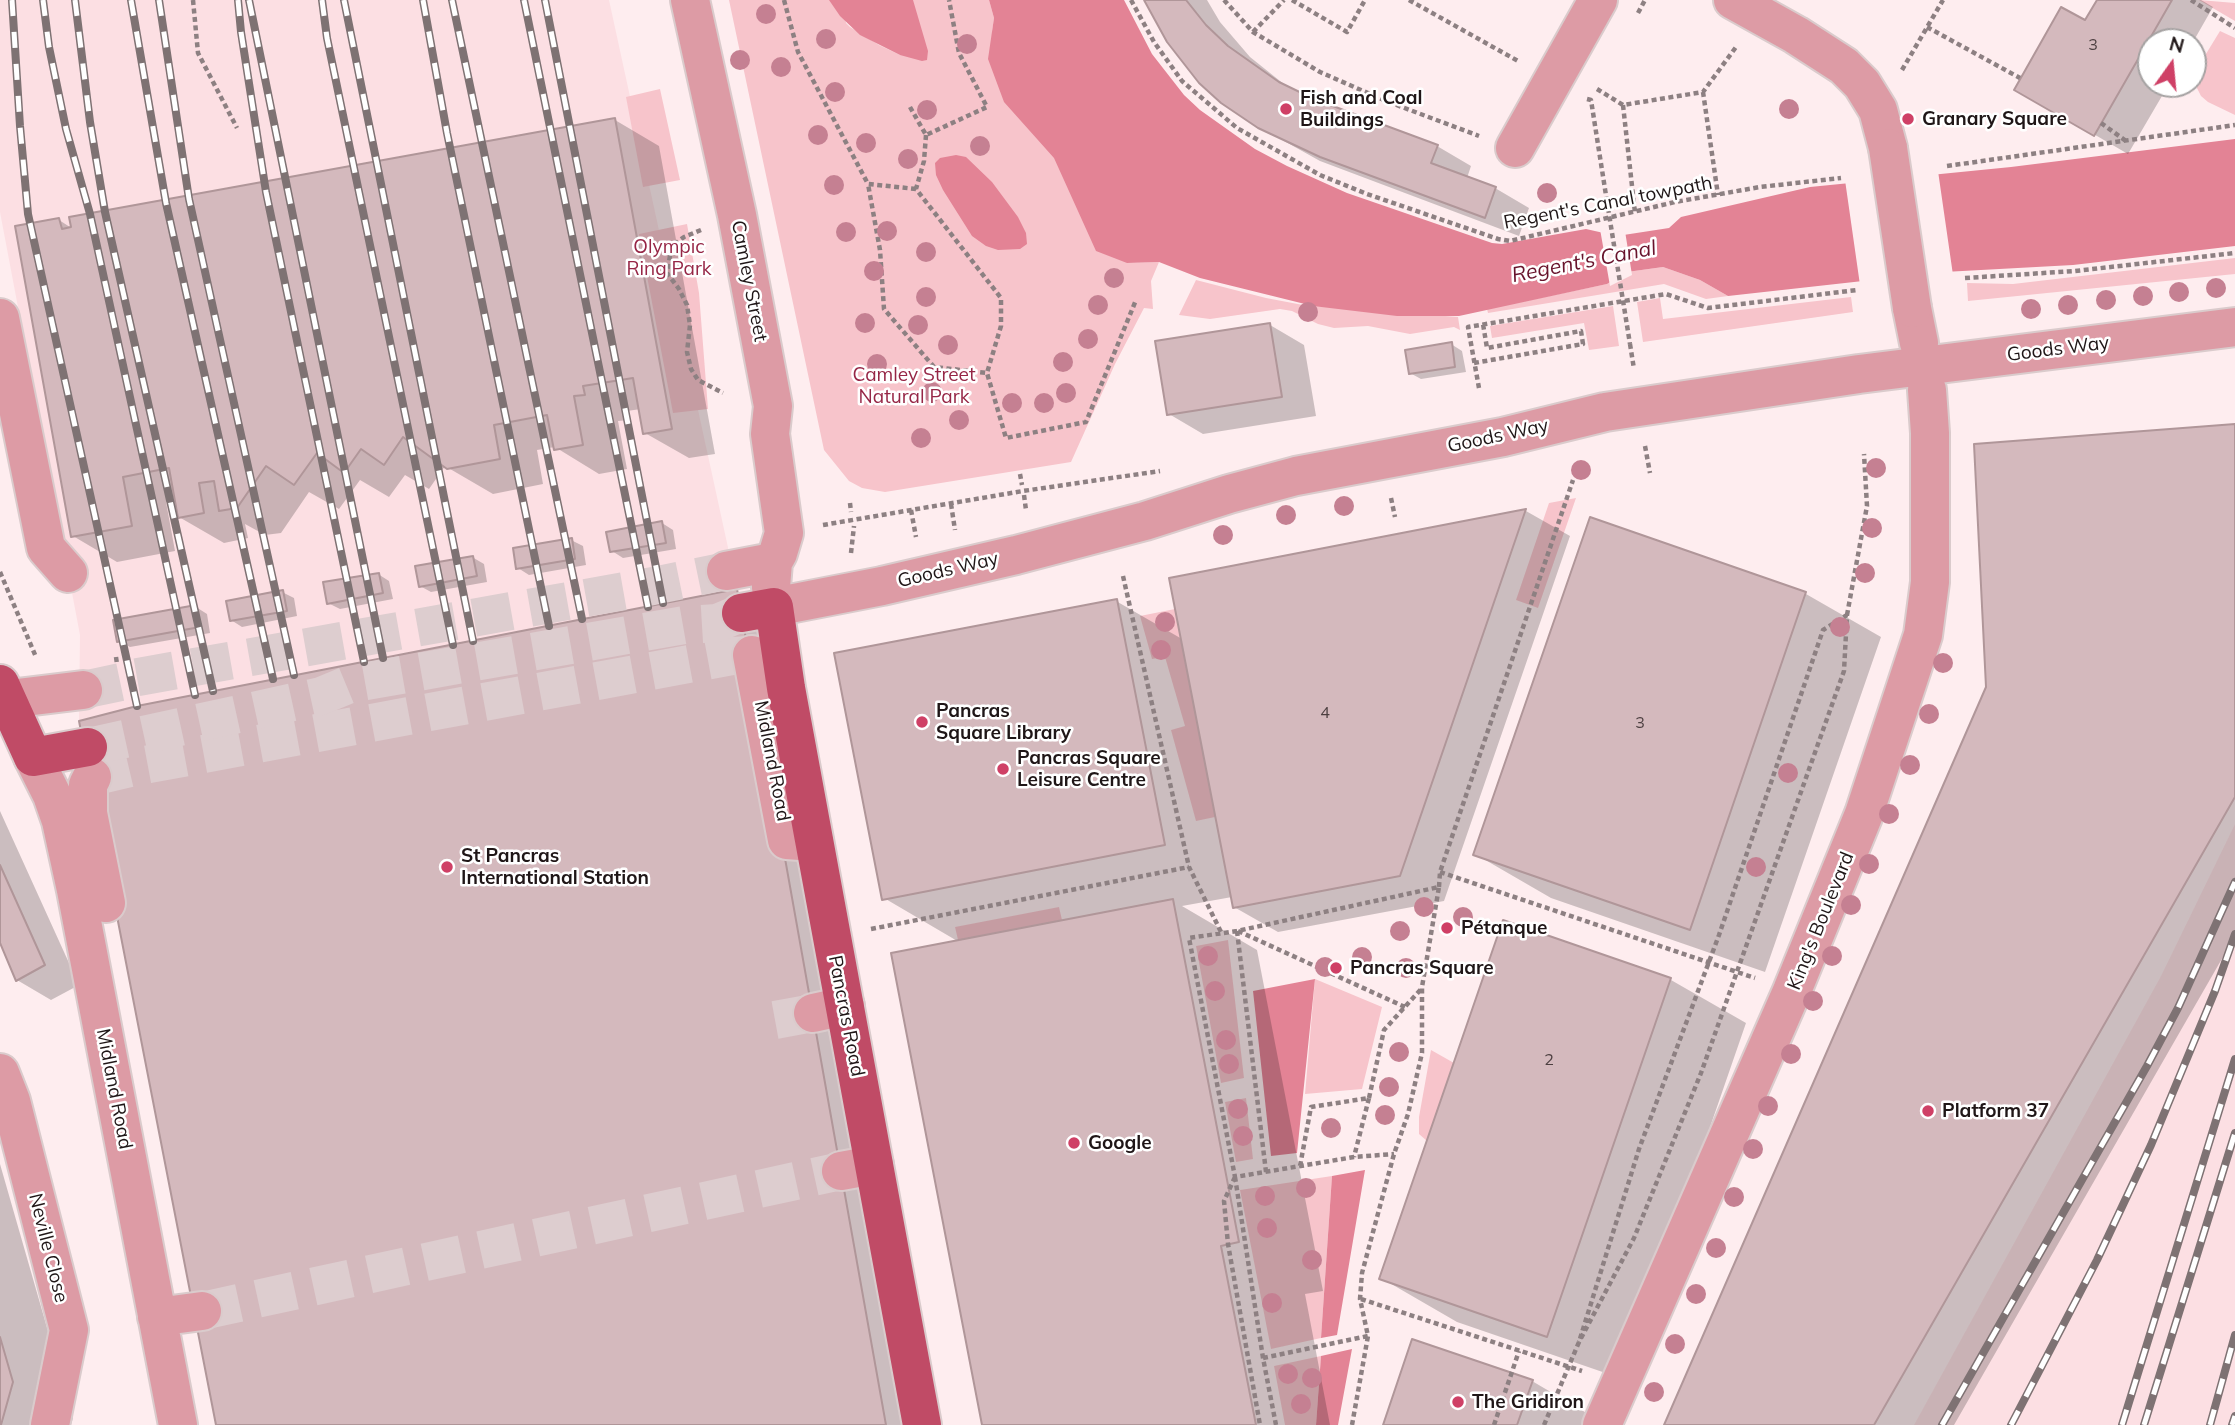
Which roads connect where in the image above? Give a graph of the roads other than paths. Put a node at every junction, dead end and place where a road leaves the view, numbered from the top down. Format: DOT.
graph roads {
  1 [pos="690,0"];
  2 [pos="1598,0"];
  3 [pos="1746,7"];
  4 [pos="1515,148"];
  5 [pos="0,318"];
  6 [pos="1916,325"];
  7 [pos="2235,327"];
  8 [pos="1927,390"];
  9 [pos="773,562"];
  10 [pos="726,571"];
  11 [pos="68,573"];
  12 [pos="757,610"];
  13 [pos="752,655"];
  14 [pos="83,690"];
  15 [pos="4,692"];
  16 [pos="33,757"];
  17 [pos="90,762"];
  18 [pos="814,842"];
  19 [pos="0,1073"];
  20 [pos="180,1314"];
  21 [pos="50,1425"];
  22 [pos="178,1425"];
  23 [pos="202,1425"];
  24 [pos="922,1425"];
  25 [pos="1602,1425"];
  1 -- 9 [label="street, Camley Street"];
  2 -- 4 [label="street"];
  3 -- 6 [label="street, bridge"];
  5 -- 11 [label="street"];
  7 -- 12 [label="street, Goods Way"];
  8 -- 25 [label="street, King's Boulevard"];
  9 -- 10 [label="street"];
  9 -- 12 [label="street, Pancras Road"];
  12 -- 18 [label="main road, Pancras Road"];
  13 -- 18 [label="street, Midland Road"];
  14 -- 15 [label="street"];
  15 -- 16 [label="main road"];
  16 -- 17 [label="main road"];
  16 -- 20 [label="street, Midland Road"];
  17 -- 20 [label="street, Midland Road"];
  18 -- 24 [label="main road, Pancras Road"];
  19 -- 21 [label="street, Neville Close"];
  20 -- 22 [label="street, Midland Road"];
  20 -- 23 [label="street, Midland Road"];
}
